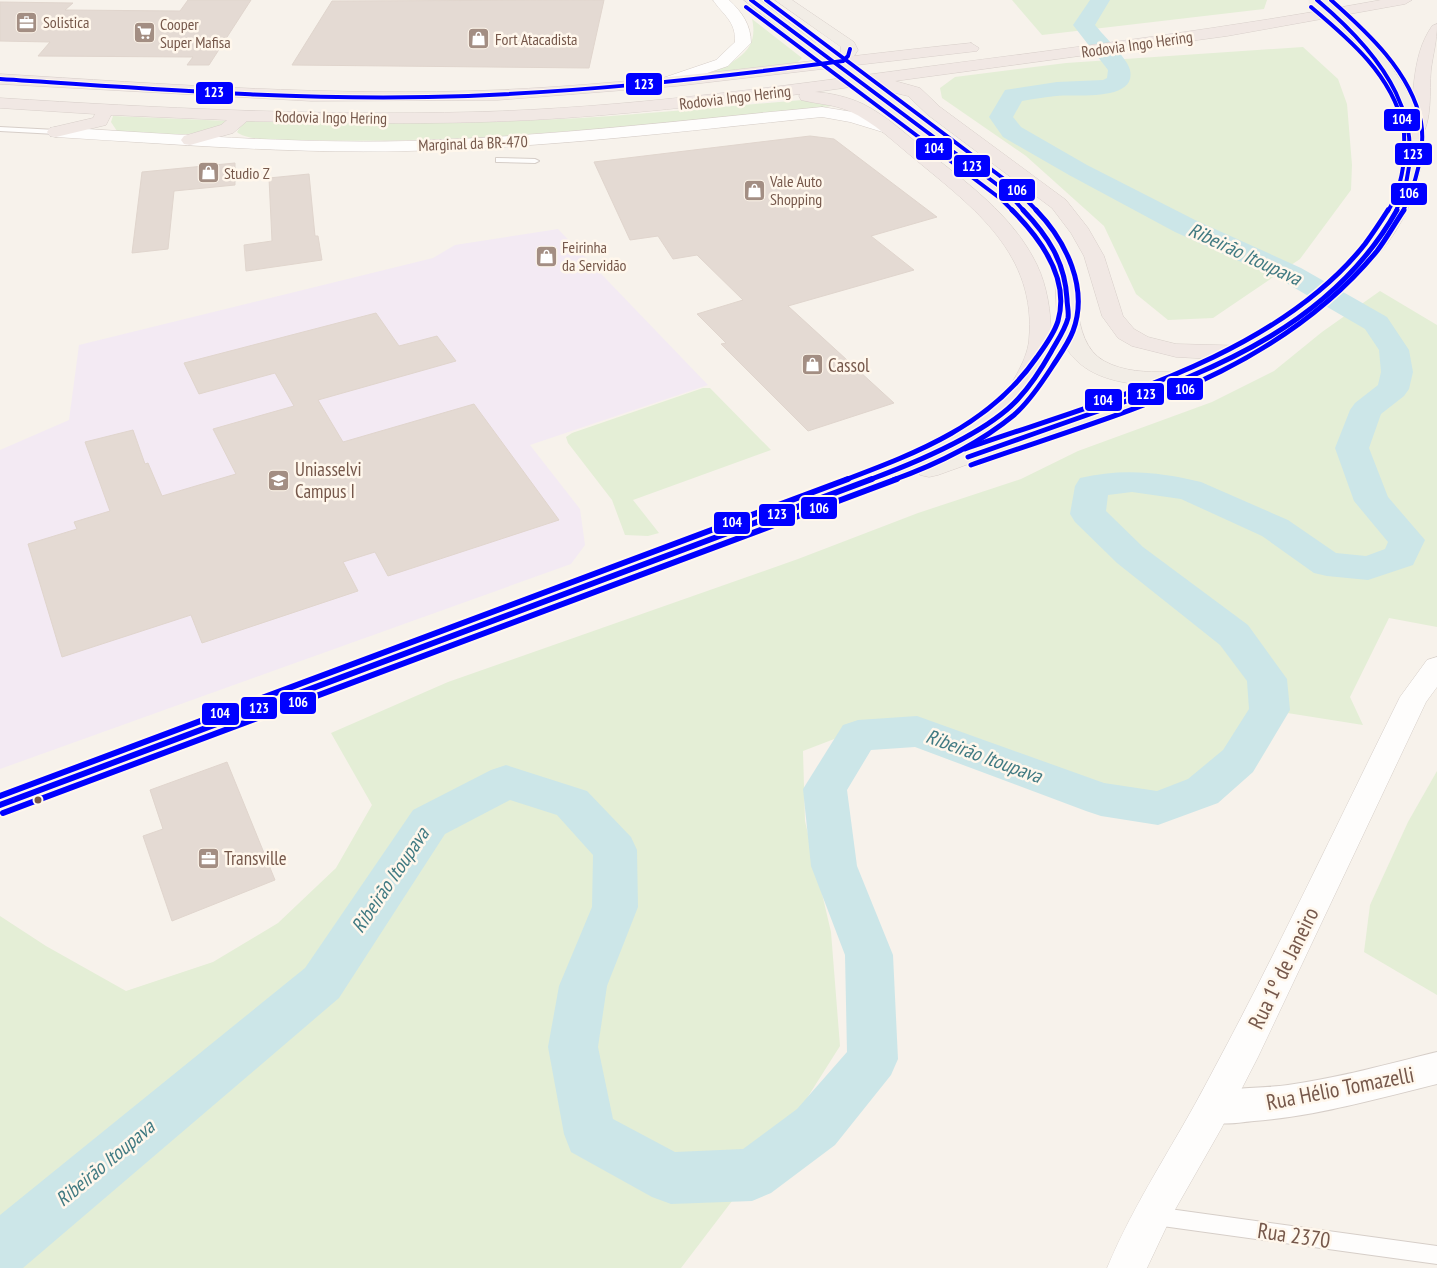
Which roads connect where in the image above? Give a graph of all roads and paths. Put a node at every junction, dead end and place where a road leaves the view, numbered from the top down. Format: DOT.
graph roads {
  1 [pos="720,0"];
  2 [pos="751,0"];
  3 [pos="782,0"];
  4 [pos="1317,0"];
  5 [pos="1355,0"];
  6 [pos="1404,0"];
  7 [pos="1437,28"];
  8 [pos="1164,35"];
  9 [pos="1011,45"];
  10 [pos="982,48"];
  11 [pos="1060,49"];
  12 [pos="842,61"];
  13 [pos="0,79"];
  14 [pos="669,81"];
  15 [pos="831,85"];
  16 [pos="689,102"];
  17 [pos="0,103"];
  18 [pos="102,115"];
  19 [pos="242,116"];
  20 [pos="886,128"];
  21 [pos="0,129"];
  22 [pos="227,129"];
  23 [pos="56,132"];
  24 [pos="1414,135"];
  25 [pos="111,136"];
  26 [pos="190,140"];
  27 [pos="239,142"];
  28 [pos="499,160"];
  29 [pos="535,161"];
  30 [pos="1068,318"];
  31 [pos="1246,351"];
  32 [pos="1197,376"];
  33 [pos="1008,408"];
  34 [pos="767,518"];
  35 [pos="1437,668"];
  36 [pos="0,805"];
  37 [pos="1437,1068"];
  38 [pos="1214,1108"];
  39 [pos="1150,1216"];
  40 [pos="1437,1255"];
  41 [pos="1127,1268"];
  1 -- 14 [label="street"];
  2 -- 30 [label="main road, bridge"];
  3 -- 12 [label="main road"];
  4 -- 24 [label="main road, bridge"];
  5 -- 8 [label="highway, Rodovia Ingo Hering"];
  6 -- 8 [label="highway, Rodovia Ingo Hering"];
  7 -- 24 [label="highway"];
  8 -- 11 [label="highway, Rodovia Ingo Hering"];
  9 -- 11 [label="highway"];
  10 -- 12 [label="highway"];
  11 -- 15 [label="highway, Rodovia Ingo Hering"];
  12 -- 14 [label="highway"];
  13 -- 14 [label="highway"];
  15 -- 16 [label="highway, Rodovia Ingo Hering"];
  15 -- 31 [label="highway"];
  16 -- 19 [label="highway, Rodovia Ingo Hering"];
  16 -- 20 [label="highway"];
  17 -- 18 [label="highway, Rodovia Ingo Hering"];
  18 -- 19 [label="highway, Rodovia Ingo Hering"];
  18 -- 23 [label="highway"];
  18 -- 25 [label="highway"];
  19 -- 22 [label="highway"];
  20 -- 27 [label="street, Marginal da BR-470"];
  20 -- 33 [label="highway"];
  21 -- 23 [label="lane"];
  22 -- 26 [label="highway"];
  22 -- 27 [label="highway"];
  23 -- 25 [label="street, Marginal da BR-470"];
  24 -- 31 [label="main road"];
  25 -- 26 [label="street, Marginal da BR-470"];
  26 -- 27 [label="street, Marginal da BR-470"];
  28 -- 29 [label="lane"];
  30 -- 32 [label="main road"];
  30 -- 33 [label="main road"];
  31 -- 32 [label="main road"];
  32 -- 34 [label="main road"];
  33 -- 34 [label="main road"];
  34 -- 36 [label="main road"];
  35 -- 38 [label="street, Rua 1º de Janeiro"];
  37 -- 38 [label="street, Rua Hélio Tomazelli"];
  38 -- 39 [label="street, Rua 1º de Janeiro"];
  39 -- 40 [label="lane, Rua 2370"];
  39 -- 41 [label="street, Rua 1º de Janeiro"];
}
